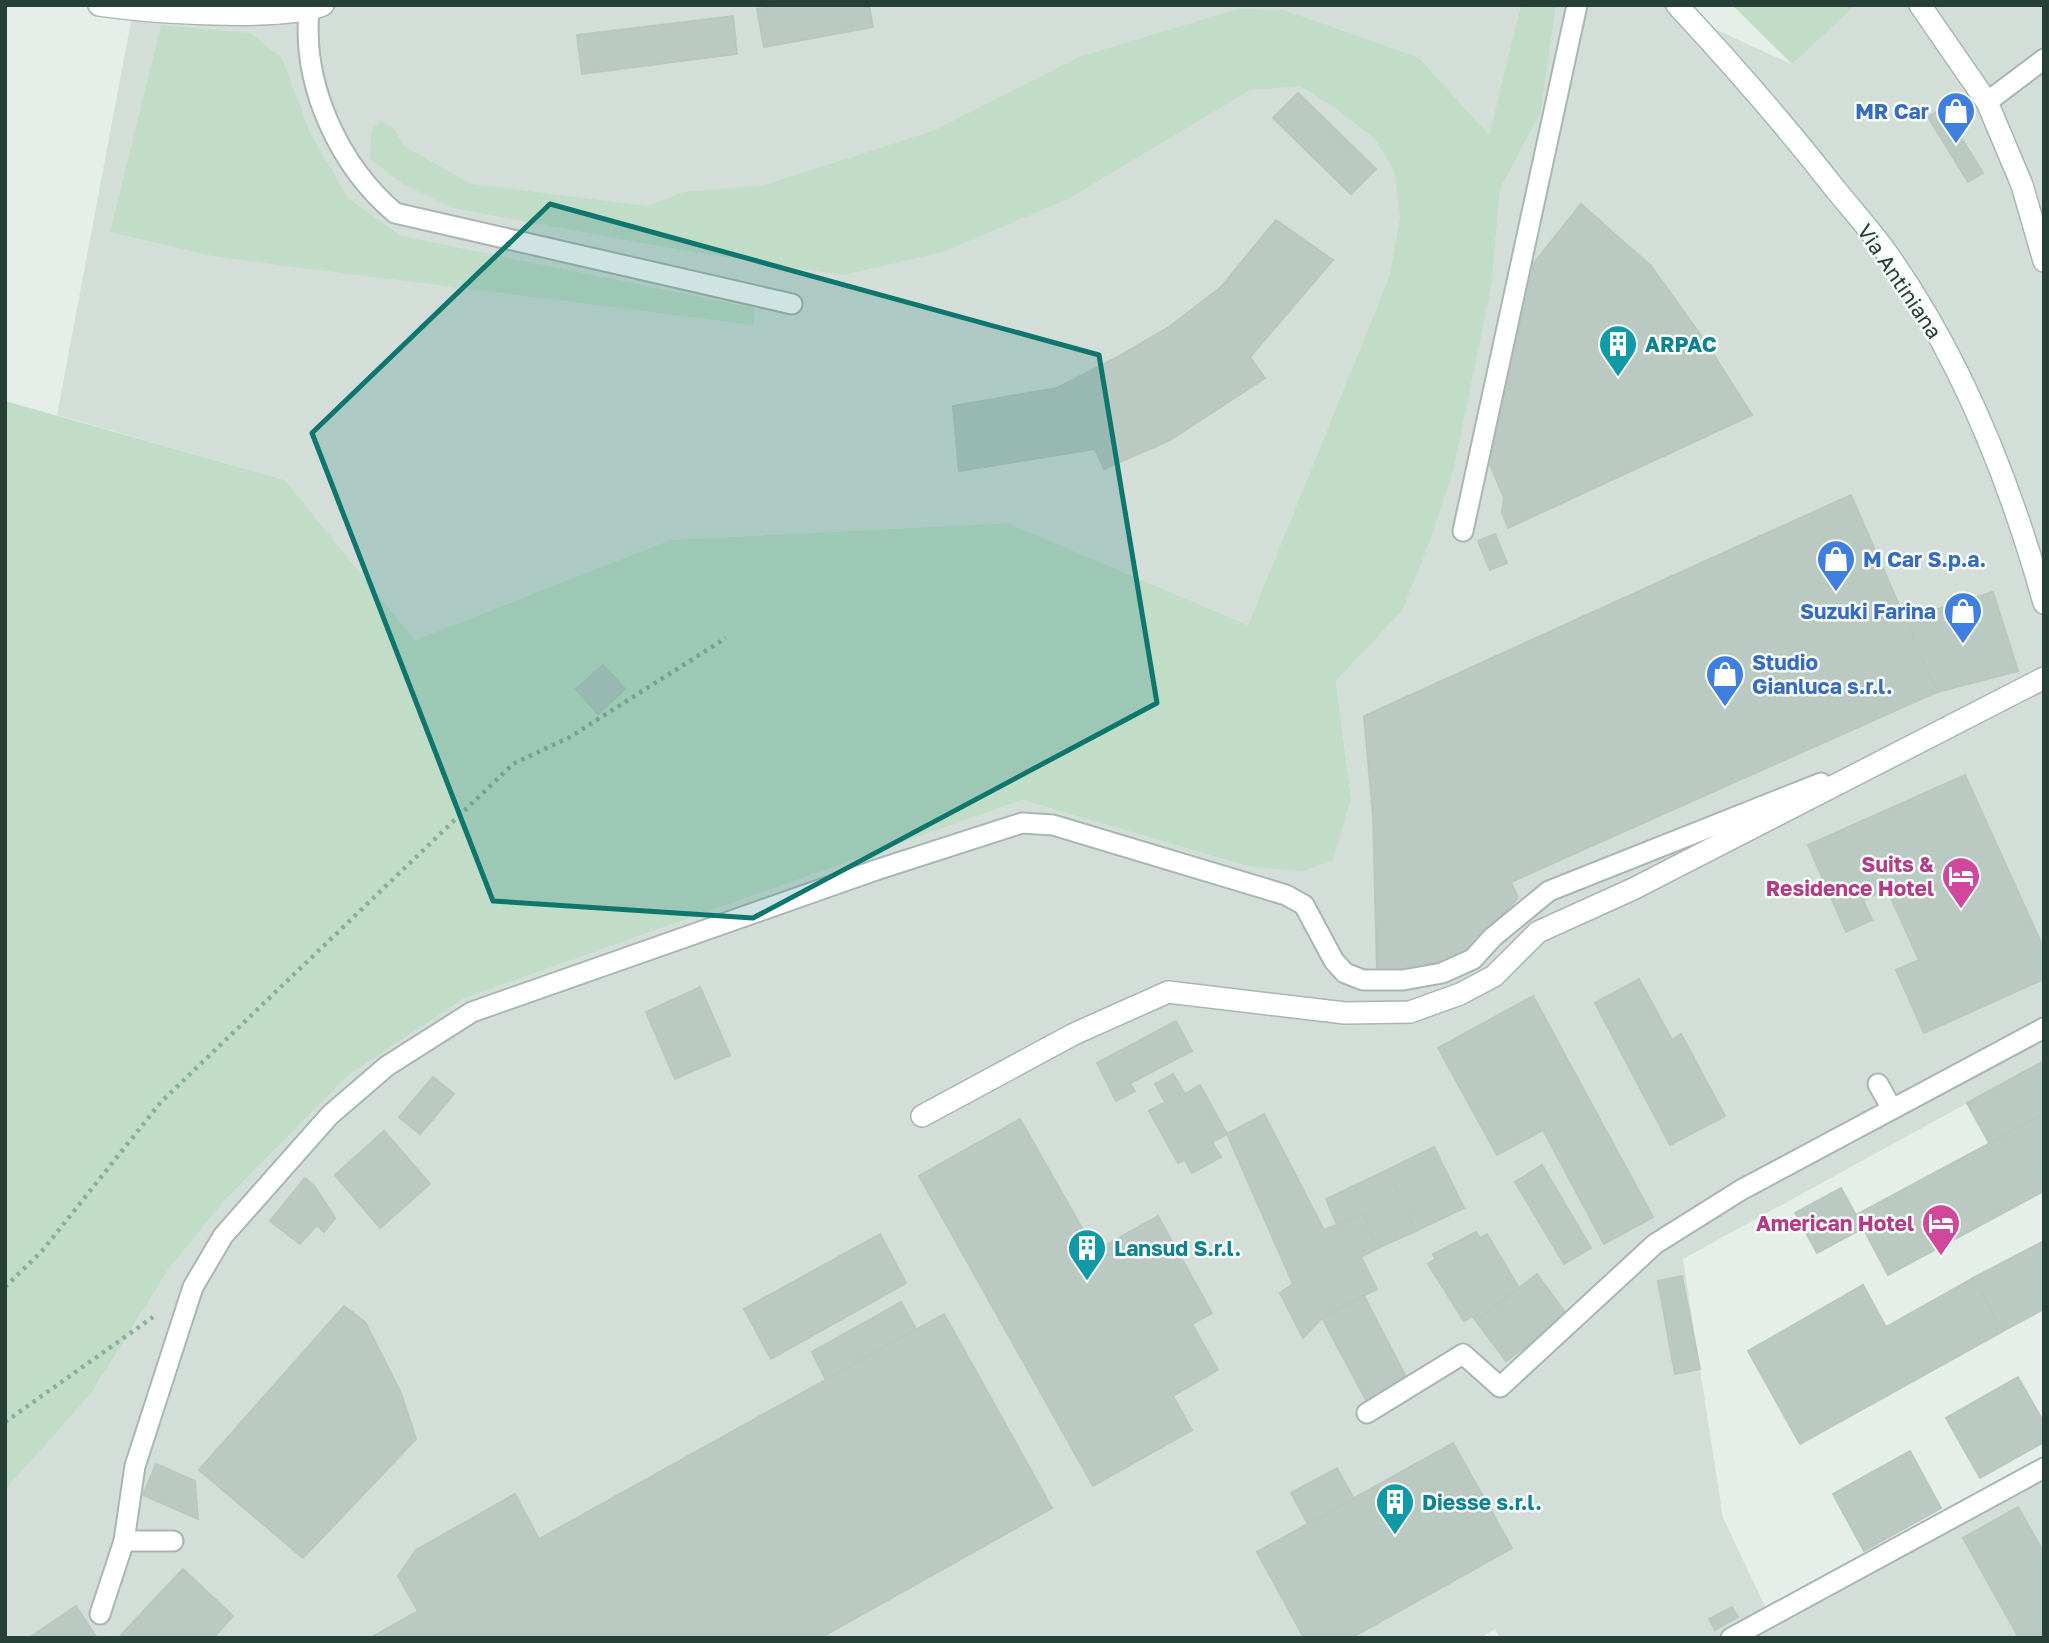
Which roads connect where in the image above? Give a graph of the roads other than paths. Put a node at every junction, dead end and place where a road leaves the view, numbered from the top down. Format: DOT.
graph roads {
  1 [pos="99,5"];
  2 [pos="1577,5"];
  3 [pos="1676,5"];
  4 [pos="1920,5"];
  5 [pos="316,8"];
  6 [pos="2044,59"];
  7 [pos="1987,102"];
  8 [pos="2044,261"];
  9 [pos="792,304"];
  10 [pos="1463,531"];
  11 [pos="2044,603"];
  12 [pos="2044,678"];
  13 [pos="1886,759"];
  14 [pos="2044,1028"];
  15 [pos="1878,1084"];
  16 [pos="1892,1109"];
  17 [pos="922,1116"];
  18 [pos="1367,1413"];
  19 [pos="2044,1468"];
  20 [pos="124,1541"];
  21 [pos="173,1541"];
  22 [pos="100,1614"];
  23 [pos="1731,1638"];
  1 -- 5 [label="street"];
  2 -- 10 [label="lane"];
  3 -- 11 [label="street, Via Antiniana"];
  4 -- 7 [label="street"];
  5 -- 9 [label="lane"];
  6 -- 7 [label="lane"];
  7 -- 8 [label="street"];
  12 -- 13 [label="street"];
  13 -- 17 [label="street"];
  13 -- 20 [label="lane"];
  14 -- 16 [label="lane"];
  15 -- 16 [label="lane"];
  16 -- 18 [label="lane"];
  19 -- 23 [label="lane"];
  20 -- 21 [label="lane"];
  20 -- 22 [label="lane"];
}
